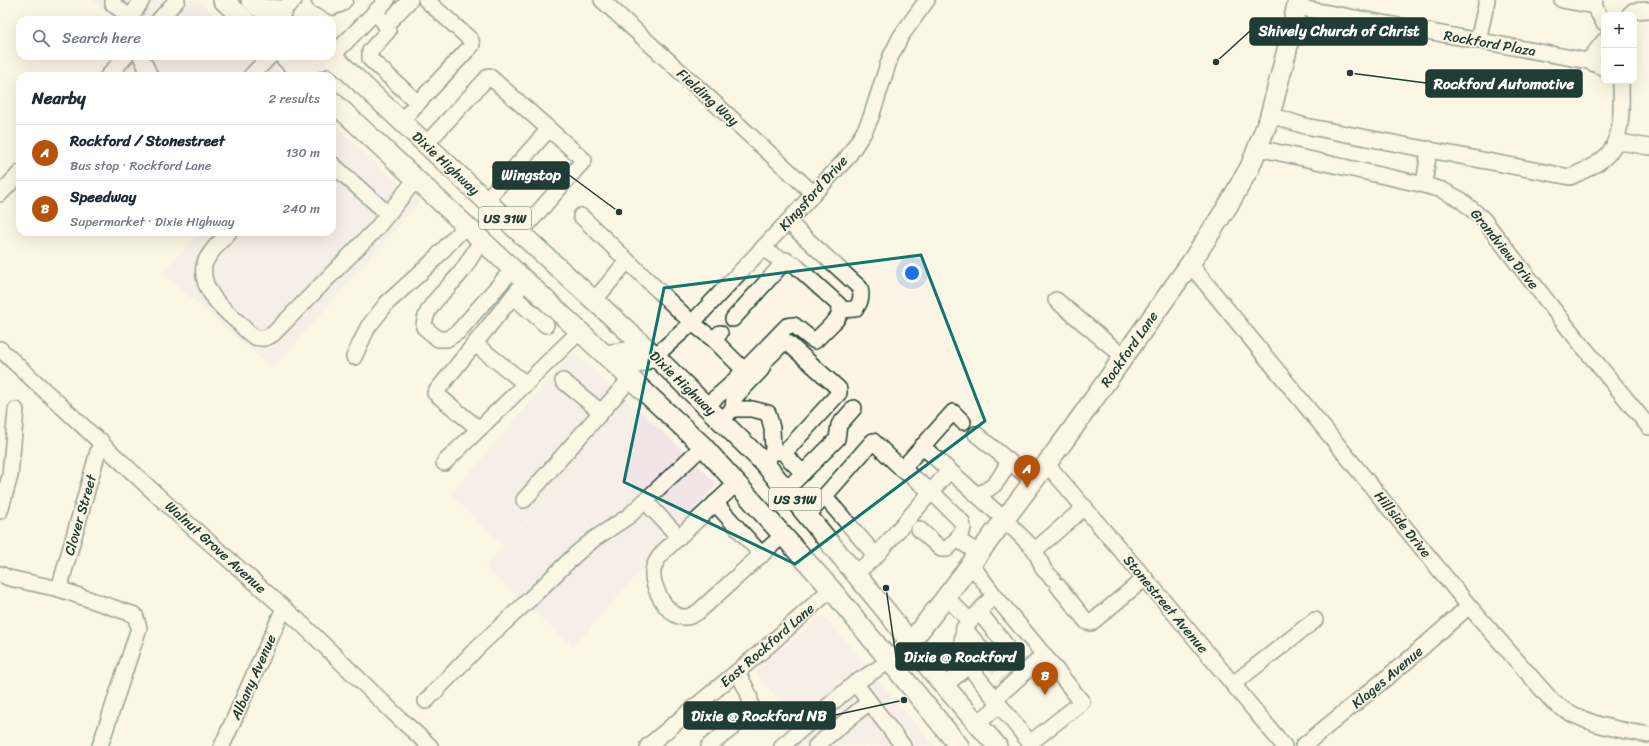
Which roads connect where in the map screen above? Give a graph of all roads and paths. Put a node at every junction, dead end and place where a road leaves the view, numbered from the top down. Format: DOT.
graph roads {
  1 [pos="113,0"];
  2 [pos="142,0"];
  3 [pos="177,0"];
  4 [pos="223,0"];
  5 [pos="251,0"];
  6 [pos="319,0"];
  7 [pos="345,0"];
  8 [pos="387,0"];
  9 [pos="410,0"];
  10 [pos="426,0"];
  11 [pos="602,0"];
  12 [pos="927,0"];
  13 [pos="1487,0"];
  14 [pos="1562,0"];
  15 [pos="1595,3"];
  16 [pos="1297,4"];
  17 [pos="285,8"];
  18 [pos="1649,10"];
  19 [pos="375,12"];
  20 [pos="1633,12"];
  21 [pos="128,16"];
  22 [pos="134,16"];
  23 [pos="162,16"];
  24 [pos="241,16"];
  25 [pos="1601,16"];
  26 [pos="386,25"];
  27 [pos="1478,42"];
  28 [pos="1601,45"];
  29 [pos="336,52"];
  30 [pos="122,60"];
  31 [pos="143,60"];
  32 [pos="322,60"];
  33 [pos="336,60"];
  34 [pos="1588,60"];
  35 [pos="293,63"];
  36 [pos="1601,66"];
  37 [pos="112,72"];
  38 [pos="148,72"];
  39 [pos="264,72"];
  40 [pos="1621,84"];
  41 [pos="418,103"];
  42 [pos="336,107"];
  43 [pos="1270,115"];
  44 [pos="402,121"];
  45 [pos="549,129"];
  46 [pos="1615,142"];
  47 [pos="426,144"];
  48 [pos="1649,147"];
  49 [pos="1258,148"];
  50 [pos="1429,150"];
  51 [pos="336,168"];
  52 [pos="16,177"];
  53 [pos="416,179"];
  54 [pos="1424,185"];
  55 [pos="0,194"];
  56 [pos="814,194"];
  57 [pos="486,200"];
  58 [pos="388,214"];
  59 [pos="581,216"];
  60 [pos="788,222"];
  61 [pos="466,225"];
  62 [pos="520,232"];
  63 [pos="226,236"];
  64 [pos="482,240"];
  65 [pos="763,248"];
  66 [pos="786,260"];
  67 [pos="628,261"];
  68 [pos="1190,264"];
  69 [pos="520,275"];
  70 [pos="514,296"];
  71 [pos="1056,300"];
  72 [pos="594,301"];
  73 [pos="839,310"];
  74 [pos="733,319"];
  75 [pos="692,323"];
  76 [pos="546,325"];
  77 [pos="580,331"];
  78 [pos="475,344"];
  79 [pos="0,349"];
  80 [pos="606,355"];
  81 [pos="655,356"];
  82 [pos="1124,357"];
  83 [pos="354,358"];
  84 [pos="744,370"];
  85 [pos="631,378"];
  86 [pos="563,381"];
  87 [pos="526,384"];
  88 [pos="706,406"];
  89 [pos="854,408"];
  90 [pos="16,410"];
  91 [pos="602,412"];
  92 [pos="727,414"];
  93 [pos="963,422"];
  94 [pos="1649,427"];
  95 [pos="479,430"];
  96 [pos="976,434"];
  97 [pos="101,442"];
  98 [pos="703,446"];
  99 [pos="922,446"];
  100 [pos="774,456"];
  101 [pos="1009,461"];
  102 [pos="444,463"];
  103 [pos="1046,463"];
  104 [pos="902,469"];
  105 [pos="949,471"];
  106 [pos="803,472"];
  107 [pos="1033,481"];
  108 [pos="737,483"];
  109 [pos="786,489"];
  110 [pos="932,492"];
  111 [pos="977,495"];
  112 [pos="825,497"];
  113 [pos="524,500"];
  114 [pos="645,501"];
  115 [pos="715,503"];
  116 [pos="1085,508"];
  117 [pos="0,511"];
  118 [pos="808,515"];
  119 [pos="1004,519"];
  120 [pos="919,529"];
  121 [pos="783,535"];
  122 [pos="679,536"];
  123 [pos="957,539"];
  124 [pos="1035,550"];
  125 [pos="762,555"];
  126 [pos="876,556"];
  127 [pos="974,558"];
  128 [pos="856,573"];
  129 [pos="0,574"];
  130 [pos="1145,578"];
  131 [pos="59,589"];
  132 [pos="831,589"];
  133 [pos="994,595"];
  134 [pos="946,597"];
  135 [pos="1469,606"];
  136 [pos="284,608"];
  137 [pos="1315,620"];
  138 [pos="971,621"];
  139 [pos="910,643"];
  140 [pos="1005,644"];
  141 [pos="1044,655"];
  142 [pos="989,658"];
  143 [pos="890,661"];
  144 [pos="968,666"];
  145 [pos="737,672"];
  146 [pos="855,683"];
  147 [pos="1233,684"];
  148 [pos="944,686"];
  149 [pos="426,701"];
  150 [pos="869,702"];
  151 [pos="997,702"];
  152 [pos="977,724"];
  153 [pos="1649,735"];
  154 [pos="1028,745"];
  155 [pos="100,746"];
  156 [pos="222,746"];
  157 [pos="430,746"];
  158 [pos="648,746"];
  159 [pos="709,746"];
  160 [pos="782,746"];
  161 [pos="816,746"];
  162 [pos="903,746"];
  163 [pos="959,746"];
  164 [pos="997,746"];
  165 [pos="1284,746"];
  166 [pos="1303,746"];
  1 -- 21 [label="street"];
  2 -- 22 [label="street"];
  3 -- 23 [label="street"];
  4 -- 24 [label="main road"];
  5 -- 17 [label="main road"];
  6 -- 7 [label="street"];
  8 -- 19 [label="street"];
  9 -- 26 [label="street"];
  10 -- 41 [label="street"];
  11 -- 56 [label="street, Fielding Way"];
  12 -- 56 [label="street, Kingsford Drive"];
  13 -- 27 [label="street"];
  14 -- 15 [label="street"];
  15 -- 25 [label="street"];
  16 -- 27 [label="street, Rockford Plaza"];
  16 -- 43 [label="main road, Rockford Lane"];
  18 -- 20 [label="street"];
  19 -- 26 [label="street"];
  19 -- 29 [label="street"];
  26 -- 41 [label="street"];
  27 -- 34 [label="street, Rockford Plaza"];
  28 -- 34 [label="street"];
  30 -- 37 [label="street"];
  31 -- 38 [label="street"];
  32 -- 35 [label="main road"];
  33 -- 44 [label="main road, Dixie Highway / US 31W"];
  34 -- 36 [label="street, Rockford Plaza"];
  35 -- 39 [label="street"];
  40 -- 46 [label="street"];
  41 -- 44 [label="street"];
  42 -- 53 [label="main road, US 31W"];
  43 -- 49 [label="main road, Rockford Lane"];
  43 -- 50 [label="street"];
  44 -- 47 [label="main road, Dixie Highway / US 31W"];
  45 -- 47 [label="street"];
  45 -- 57 [label="street"];
  45 -- 62 [label="street"];
  46 -- 48 [label="street"];
  46 -- 50 [label="street"];
  47 -- 57 [label="main road, Dixie Highway / US 31W"];
  49 -- 54 [label="street, Grandview Drive"];
  49 -- 68 [label="main road, Rockford Lane"];
  50 -- 54 [label="street"];
  51 -- 58 [label="street"];
  52 -- 55 [label="street"];
  53 -- 58 [label="street"];
  53 -- 61 [label="main road, US 31W"];
  54 -- 94 [label="street, Grandview Drive"];
  56 -- 60 [label="street, Kingsford Drive"];
  57 -- 62 [label="main road, Dixie Highway / US 31W"];
  58 -- 63 [label="street"];
  59 -- 67 [label="street"];
  60 -- 65 [label="street, Kingsford Drive"];
  60 -- 73 [label="street"];
  61 -- 64 [label="main road, US 31W"];
  61 -- 83 [label="street"];
  62 -- 72 [label="main road, Dixie Highway / US 31W"];
  64 -- 69 [label="main road, US 31W"];
  64 -- 69 [label="street"];
  65 -- 66 [label="street"];
  65 -- 75 [label="street, Kingsford Drive"];
  66 -- 73 [label="street"];
  66 -- 74 [label="street"];
  67 -- 72 [label="street"];
  67 -- 75 [label="street"];
  68 -- 82 [label="main road, Rockford Lane"];
  68 -- 135 [label="street, Hillside Drive"];
  69 -- 70 [label="street"];
  69 -- 77 [label="main road, US 31W"];
  70 -- 76 [label="street"];
  70 -- 78 [label="street"];
  71 -- 82 [label="street"];
  72 -- 81 [label="main road, Dixie Highway / US 31W"];
  73 -- 84 [label="street"];
  75 -- 81 [label="street, Kingsford Drive"];
  75 -- 84 [label="street"];
  77 -- 80 [label="main road, US 31W"];
  77 -- 87 [label="street"];
  78 -- 87 [label="street"];
  78 -- 95 [label="street"];
  79 -- 97 [label="street, Walnut Grove Avenue"];
  80 -- 81 [label="main road"];
  80 -- 85 [label="main road, US 31W"];
  81 -- 88 [label="main road, Dixie Highway / US 31W"];
  82 -- 103 [label="main road, Rockford Lane"];
  84 -- 88 [label="street"];
  85 -- 91 [label="street"];
  85 -- 98 [label="main road, US 31W"];
  86 -- 91 [label="street"];
  87 -- 95 [label="street"];
  88 -- 92 [label="main road, Dixie Highway / US 31W"];
  89 -- 106 [label="street"];
  90 -- 117 [label="street"];
  91 -- 113 [label="street"];
  92 -- 100 [label="main road, Dixie Highway / US 31W"];
  92 -- 100 [label="street"];
  92 -- 100 [label="street"];
  93 -- 99 [label="street"];
  95 -- 102 [label="street"];
  96 -- 101 [label="street"];
  97 -- 131 [label="street, Clover Street"];
  97 -- 136 [label="street, Walnut Grove Avenue"];
  98 -- 108 [label="main road, US 31W"];
  98 -- 114 [label="street"];
  99 -- 104 [label="street"];
  99 -- 105 [label="street"];
  100 -- 106 [label="street"];
  100 -- 109 [label="main road, Dixie Highway / US 31W"];
  101 -- 107 [label="street"];
  101 -- 111 [label="street"];
  103 -- 107 [label="main road, Rockford Lane"];
  103 -- 116 [label="street, Stonestreet Avenue"];
  104 -- 110 [label="street"];
  104 -- 112 [label="street"];
  105 -- 110 [label="street"];
  105 -- 111 [label="street"];
  106 -- 109 [label="street"];
  107 -- 119 [label="main road, Rockford Lane"];
  108 -- 115 [label="street"];
  108 -- 121 [label="main road, US 31W"];
  109 -- 118 [label="main road, Dixie Highway / US 31W"];
  110 -- 123 [label="street"];
  110 -- 126 [label="street"];
  111 -- 119 [label="street"];
  112 -- 118 [label="street"];
  112 -- 126 [label="street"];
  114 -- 122 [label="street"];
  114 -- 149 [label="street"];
  115 -- 122 [label="street"];
  115 -- 125 [label="street"];
  116 -- 124 [label="street"];
  116 -- 130 [label="street, Stonestreet Avenue"];
  118 -- 128 [label="main road, Dixie Highway / US 31W"];
  119 -- 124 [label="street"];
  119 -- 127 [label="main road, Rockford Lane"];
  120 -- 123 [label="street"];
  121 -- 125 [label="street"];
  121 -- 132 [label="main road, US 31W"];
  122 -- 125 [label="street"];
  123 -- 127 [label="street"];
  124 -- 130 [label="street"];
  126 -- 128 [label="street"];
  127 -- 133 [label="street"];
  127 -- 134 [label="main road, Rockford Lane"];
  128 -- 139 [label="main road, Dixie Highway / US 31W"];
  129 -- 131 [label="street"];
  130 -- 147 [label="street, Stonestreet Avenue"];
  131 -- 155 [label="street"];
  132 -- 143 [label="main road, US 31W"];
  132 -- 145 [label="street, East Rockford Lane"];
  133 -- 138 [label="street"];
  133 -- 141 [label="street"];
  134 -- 138 [label="street"];
  134 -- 139 [label="main road, Rockford Lane"];
  135 -- 153 [label="street, Hillside Drive"];
  135 -- 166 [label="street, Klages Avenue"];
  136 -- 156 [label="street, Albany Avenue"];
  136 -- 157 [label="street, Walnut Grove Avenue"];
  137 -- 147 [label="street"];
  138 -- 140 [label="street"];
  138 -- 142 [label="street"];
  138 -- 144 [label="street"];
  139 -- 143 [label="main road, Rockford Lane"];
  139 -- 148 [label="main road, Dixie Highway / US 31W"];
  141 -- 151 [label="street"];
  141 -- 154 [label="street"];
  143 -- 146 [label="street"];
  143 -- 163 [label="main road, US 31W"];
  144 -- 148 [label="street"];
  144 -- 151 [label="street"];
  145 -- 158 [label="street, East Rockford Lane"];
  145 -- 159 [label="street"];
  146 -- 150 [label="street"];
  146 -- 160 [label="street"];
  147 -- 165 [label="street, Stonestreet Avenue"];
  148 -- 152 [label="main road, Dixie Highway / US 31W"];
  150 -- 161 [label="street"];
  150 -- 162 [label="street"];
  151 -- 152 [label="street"];
  151 -- 154 [label="street"];
  152 -- 164 [label="main road, Dixie Highway / US 31W"];
}
